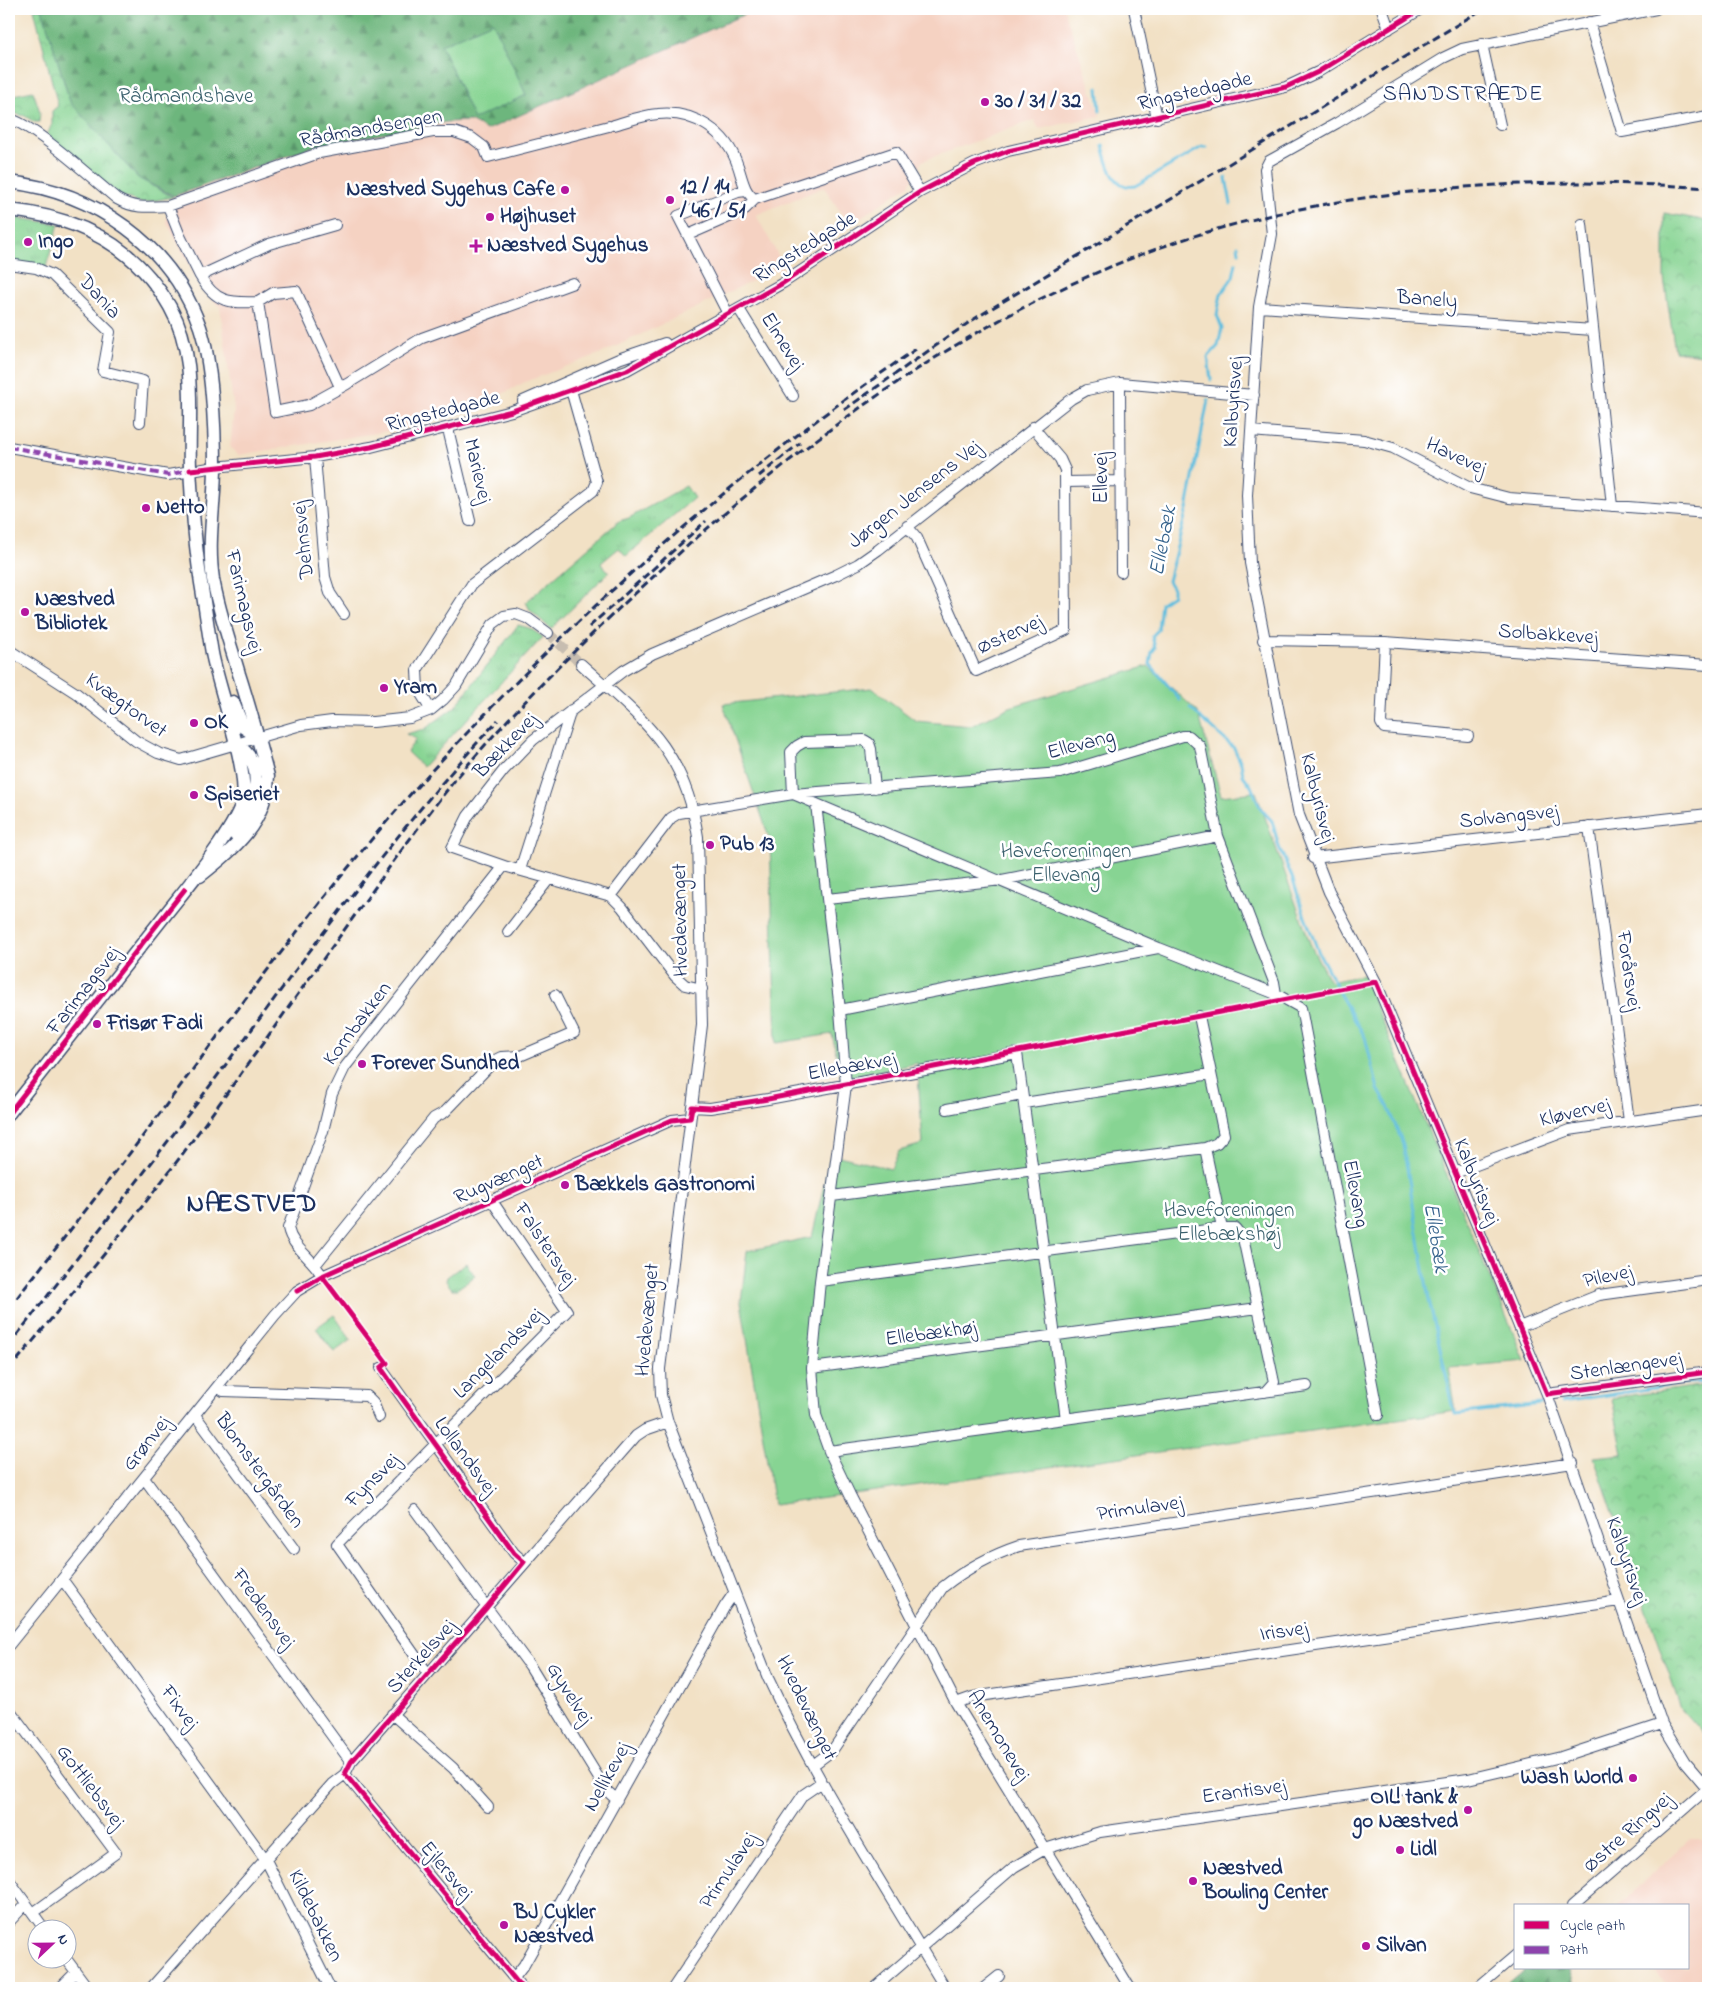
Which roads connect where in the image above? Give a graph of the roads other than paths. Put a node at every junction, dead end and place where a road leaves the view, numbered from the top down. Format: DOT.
graph roads {
  1 [pos="1134,9"];
  2 [pos="1382,9"];
  3 [pos="1420,9"];
  4 [pos="1656,9"];
  5 [pos="1589,22"];
  6 [pos="1389,29"];
  7 [pos="1482,44"];
  8 [pos="1708,116"];
  9 [pos="1157,118"];
  10 [pos="9,119"];
  11 [pos="1500,124"];
  12 [pos="9,182"];
  13 [pos="9,189"];
  14 [pos="49,190"];
  15 [pos="746,191"];
  16 [pos="920,192"];
  17 [pos="755,199"];
  18 [pos="168,206"];
  19 [pos="9,210"];
  20 [pos="1582,224"];
  21 [pos="335,225"];
  22 [pos="688,235"];
  23 [pos="9,264"];
  24 [pos="200,276"];
  25 [pos="573,283"];
  26 [pos="258,302"];
  27 [pos="1260,307"];
  28 [pos="738,309"];
  29 [pos="728,314"];
  30 [pos="1593,330"];
  31 [pos="691,334"];
  32 [pos="1120,383"];
  33 [pos="340,387"];
  34 [pos="571,390"];
  35 [pos="1254,395"];
  36 [pos="794,396"];
  37 [pos="481,419"];
  38 [pos="140,422"];
  39 [pos="1033,427"];
  40 [pos="448,429"];
  41 [pos="1251,431"];
  42 [pos="9,447"];
  43 [pos="315,457"];
  44 [pos="215,467"];
  45 [pos="190,470"];
  46 [pos="1066,482"];
  47 [pos="1121,482"];
  48 [pos="1612,506"];
  49 [pos="1708,513"];
  50 [pos="470,521"];
  51 [pos="907,526"];
  52 [pos="1121,572"];
  53 [pos="344,614"];
  54 [pos="208,618"];
  55 [pos="548,633"];
  56 [pos="1263,640"];
  57 [pos="1385,642"];
  58 [pos="9,650"];
  59 [pos="581,664"];
  60 [pos="1708,665"];
  61 [pos="604,684"];
  62 [pos="431,710"];
  63 [pos="571,710"];
  64 [pos="1468,736"];
  65 [pos="258,737"];
  66 [pos="234,743"];
  67 [pos="874,788"];
  68 [pos="792,794"];
  69 [pos="816,804"];
  70 [pos="694,809"];
  71 [pos="1708,814"];
  72 [pos="1589,827"];
  73 [pos="1218,836"];
  74 [pos="228,853"];
  75 [pos="1314,858"];
  76 [pos="504,866"];
  77 [pos="520,870"];
  78 [pos="549,878"];
  79 [pos="1002,880"];
  80 [pos="185,889"];
  81 [pos="611,896"];
  82 [pos="827,899"];
  83 [pos="508,932"];
  84 [pos="1159,948"];
  85 [pos="702,990"];
  86 [pos="1276,994"];
  87 [pos="555,995"];
  88 [pos="840,1010"];
  89 [pos="1199,1016"];
  90 [pos="1211,1074"];
  91 [pos="846,1085"];
  92 [pos="1023,1099"];
  93 [pos="947,1109"];
  94 [pos="1708,1110"];
  95 [pos="691,1112"];
  96 [pos="9,1113"];
  97 [pos="1629,1121"];
  98 [pos="1206,1148"];
  99 [pos="1032,1170"];
  100 [pos="1455,1173"];
  101 [pos="832,1196"];
  102 [pos="492,1200"];
  103 [pos="1222,1228"];
  104 [pos="1044,1252"];
  105 [pos="316,1264"];
  106 [pos="322,1276"];
  107 [pos="1708,1280"];
  108 [pos="820,1281"];
  109 [pos="1258,1308"];
  110 [pos="568,1311"];
  111 [pos="1519,1327"];
  112 [pos="1055,1336"];
  113 [pos="381,1368"];
  114 [pos="812,1368"];
  115 [pos="1708,1372"];
  116 [pos="218,1386"];
  117 [pos="1307,1386"];
  118 [pos="1265,1392"];
  119 [pos="1547,1394"];
  120 [pos="195,1415"];
  121 [pos="1378,1415"];
  122 [pos="379,1417"];
  123 [pos="1066,1419"];
  124 [pos="668,1422"];
  125 [pos="436,1445"];
  126 [pos="829,1451"];
  127 [pos="1573,1463"];
  128 [pos="144,1478"];
  129 [pos="415,1510"];
  130 [pos="294,1549"];
  131 [pos="524,1562"];
  132 [pos="62,1579"];
  133 [pos="734,1593"];
  134 [pos="1620,1601"];
  135 [pos="487,1607"];
  136 [pos="915,1625"];
  137 [pos="9,1645"];
  138 [pos="428,1674"];
  139 [pos="956,1703"];
  140 [pos="9,1709"];
  141 [pos="392,1714"];
  142 [pos="1662,1724"];
  143 [pos="351,1762"];
  144 [pos="812,1765"];
  145 [pos="345,1774"];
  146 [pos="822,1782"];
  147 [pos="1708,1788"];
  148 [pos="616,1800"];
  149 [pos="488,1807"];
  150 [pos="1045,1849"];
  151 [pos="266,1860"];
  152 [pos="9,1880"];
  153 [pos="26,1904"];
  154 [pos="1574,1904"];
  155 [pos="33,1913"];
  156 [pos="38,1920"];
  157 [pos="9,1922"];
  158 [pos="921,1948"];
  159 [pos="1514,1957"];
  160 [pos="76,1972"];
  161 [pos="999,1976"];
  162 [pos="514,1978"];
  163 [pos="60,1988"];
  164 [pos="88,1988"];
  165 [pos="151,1988"];
  166 [pos="330,1988"];
  167 [pos="522,1988"];
  168 [pos="673,1988"];
  169 [pos="874,1988"];
  170 [pos="945,1988"];
  171 [pos="984,1988"];
  172 [pos="1130,1988"];
  173 [pos="1477,1988"];
  1 -- 9 [label="street"];
  2 -- 6 [label="street"];
  3 -- 6 [label="street, Ringstedgade"];
  4 -- 5 [label="street, Kalbyrisvej"];
  5 -- 7 [label="street, Kalbyrisvej"];
  5 -- 8 [label="street"];
  6 -- 9 [label="street, Ringstedgade"];
  7 -- 11 [label="street"];
  7 -- 27 [label="street, Kalbyrisvej"];
  9 -- 16 [label="street, Ringstedgade"];
  10 -- 18 [label="street, Rådmandsengen"];
  12 -- 14 [label="main road"];
  13 -- 14 [label="main road"];
  14 -- 44 [label="main road, Farimagsvej"];
  15 -- 17 [label="street"];
  15 -- 18 [label="street, Rådmandsengen"];
  15 -- 22 [label="street"];
  16 -- 17 [label="street"];
  16 -- 28 [label="street, Ringstedgade"];
  17 -- 22 [label="street"];
  18 -- 24 [label="street"];
  19 -- 45 [label="main road, Farimagsvej"];
  20 -- 30 [label="street"];
  21 -- 24 [label="street"];
  22 -- 29 [label="street"];
  23 -- 38 [label="street, Dania"];
  24 -- 26 [label="street"];
  25 -- 33 [label="street"];
  26 -- 33 [label="street"];
  26 -- 33 [label="street"];
  27 -- 30 [label="street, Banely"];
  27 -- 35 [label="street, Kalbyrisvej"];
  28 -- 29 [label="street, Ringstedgade"];
  28 -- 36 [label="street, Elmevej"];
  29 -- 31 [label="street, Ringstedgade"];
  30 -- 48 [label="street"];
  31 -- 34 [label="street, Ringstedgade"];
  31 -- 37 [label="street"];
  32 -- 35 [label="street, Jørgen Jensens Vej"];
  32 -- 39 [label="street, Jørgen Jensens Vej"];
  32 -- 47 [label="street, Ellevej"];
  34 -- 37 [label="street, Ringstedgade"];
  34 -- 62 [label="street"];
  35 -- 41 [label="street, Kalbyrisvej"];
  37 -- 40 [label="street, Ringstedgade"];
  39 -- 46 [label="street, Østervej"];
  39 -- 51 [label="street, Jørgen Jensens Vej"];
  40 -- 43 [label="street, Ringstedgade"];
  40 -- 50 [label="street, Marievej"];
  41 -- 48 [label="street, Havevej"];
  41 -- 56 [label="street, Kalbyrisvej"];
  42 -- 45 [label="street, Ringstedgade"];
  43 -- 44 [label="street, Ringstedgade"];
  43 -- 53 [label="street, Dehnsvej"];
  44 -- 45 [label="street, Ringstedgade"];
  44 -- 65 [label="main road, Farimagsvej"];
  45 -- 54 [label="main road, Farimagsvej"];
  46 -- 47 [label="street"];
  46 -- 51 [label="street, Østervej"];
  47 -- 52 [label="street, Ellevej"];
  48 -- 49 [label="street, Havevej"];
  51 -- 61 [label="street, Jørgen Jensens Vej"];
  54 -- 65 [label="main road"];
  54 -- 66 [label="main road, Farimagsvej"];
  55 -- 62 [label="street"];
  56 -- 57 [label="street, Solbakkevej"];
  56 -- 75 [label="street, Kalbyrisvej"];
  57 -- 60 [label="street, Solbakkevej"];
  57 -- 64 [label="street"];
  58 -- 66 [label="street, Kvægtorvet"];
  59 -- 61 [label="street, Hvedevænget"];
  61 -- 63 [label="street, Bækkevej"];
  61 -- 70 [label="street, Hvedevænget"];
  62 -- 65 [label="street"];
  63 -- 76 [label="street, Bækkevej"];
  63 -- 77 [label="street"];
  65 -- 66 [label="street, Kvægtorvet"];
  65 -- 74 [label="main road, Farimagsvej"];
  66 -- 74 [label="main road"];
  66 -- 80 [label="main road, Farimagsvej"];
  67 -- 68 [label="street, Ellevang"];
  67 -- 68 [label="street"];
  67 -- 73 [label="street, Ellevang"];
  68 -- 69 [label="street, Ellevang"];
  68 -- 70 [label="street, Ellevang"];
  69 -- 79 [label="street, Ellevang"];
  69 -- 82 [label="street"];
  70 -- 81 [label="street, Ellevang"];
  70 -- 85 [label="street, Hvedevænget"];
  71 -- 72 [label="street, Solvangsvej"];
  72 -- 75 [label="street, Solvangsvej"];
  72 -- 97 [label="street, Forårsvej"];
  73 -- 79 [label="street, Ellevang"];
  73 -- 86 [label="street, Ellevang"];
  74 -- 80 [label="main road, Farimagsvej"];
  75 -- 100 [label="street, Kalbyrisvej"];
  76 -- 77 [label="street"];
  76 -- 105 [label="street, Kornbakken"];
  77 -- 78 [label="street"];
  78 -- 81 [label="street"];
  78 -- 83 [label="street"];
  79 -- 82 [label="street, Ellevang"];
  79 -- 84 [label="street, Ellevang"];
  80 -- 96 [label="main road, Farimagsvej"];
  81 -- 85 [label="street"];
  82 -- 88 [label="street"];
  84 -- 86 [label="street, Ellevang"];
  84 -- 88 [label="street"];
  85 -- 95 [label="street, Hvedevænget"];
  86 -- 121 [label="street, Ellevang"];
  87 -- 105 [label="street"];
  88 -- 91 [label="street"];
  89 -- 90 [label="street"];
  90 -- 92 [label="street"];
  90 -- 98 [label="street"];
  91 -- 92 [label="street, Ellebækvej"];
  91 -- 95 [label="street, Ellebækvej"];
  91 -- 101 [label="street"];
  92 -- 93 [label="street"];
  92 -- 99 [label="street"];
  94 -- 97 [label="street, Kløvervej"];
  95 -- 102 [label="street, Rugvænget"];
  95 -- 124 [label="street, Hvedevænget"];
  97 -- 100 [label="street, Kløvervej"];
  98 -- 99 [label="street"];
  98 -- 103 [label="street"];
  99 -- 101 [label="street"];
  99 -- 104 [label="street"];
  100 -- 111 [label="street, Kalbyrisvej"];
  101 -- 108 [label="street"];
  102 -- 106 [label="street, Rugvænget"];
  102 -- 110 [label="street, Falstersvej"];
  103 -- 104 [label="street"];
  103 -- 109 [label="street"];
  104 -- 108 [label="street"];
  104 -- 112 [label="street"];
  105 -- 106 [label="street, Kornbakken"];
  106 -- 116 [label="street, Grønvej"];
  107 -- 111 [label="street, Pilevej"];
  108 -- 114 [label="street"];
  109 -- 112 [label="street, Ellebækhøj"];
  109 -- 118 [label="street"];
  110 -- 125 [label="street, Langelandsvej"];
  111 -- 119 [label="street, Kalbyrisvej"];
  112 -- 114 [label="street, Ellebækhøj"];
  112 -- 123 [label="street"];
  113 -- 125 [label="street, Lollandsvej"];
  114 -- 126 [label="street"];
  115 -- 119 [label="street, Stenlængevej"];
  116 -- 120 [label="street, Grønvej"];
  116 -- 122 [label="street, Blomstergården"];
  117 -- 118 [label="street"];
  118 -- 123 [label="street"];
  119 -- 127 [label="street, Kalbyrisvej"];
  120 -- 128 [label="street, Grønvej"];
  120 -- 130 [label="street, Blomstergården"];
  123 -- 126 [label="street"];
  124 -- 131 [label="street, Sterkelsvej"];
  124 -- 133 [label="street, Hvedevænget"];
  125 -- 131 [label="street, Lollandsvej"];
  125 -- 138 [label="street, Fynsvej"];
  126 -- 136 [label="street, Anemonevej"];
  127 -- 134 [label="street, Kalbyrisvej"];
  127 -- 136 [label="street, Primulavej"];
  128 -- 132 [label="street, Grønvej"];
  128 -- 143 [label="street, Fredensvej"];
  129 -- 135 [label="street, Gyvelvej"];
  131 -- 135 [label="street, Sterkelsvej"];
  132 -- 137 [label="street, Grønvej"];
  132 -- 151 [label="street, Fixvej"];
  133 -- 144 [label="street, Hvedevænget"];
  133 -- 148 [label="street, Nellikevej"];
  134 -- 139 [label="street, Irisvej"];
  134 -- 142 [label="street, Kalbyrisvej"];
  135 -- 138 [label="street, Sterkelsvej"];
  135 -- 148 [label="street, Gyvelvej"];
  136 -- 139 [label="street, Anemonevej"];
  136 -- 144 [label="street, Primulavej"];
  138 -- 141 [label="street, Sterkelsvej"];
  139 -- 150 [label="street, Anemonevej"];
  140 -- 155 [label="street, Gottliebsvej"];
  141 -- 143 [label="street, Sterkelsvej"];
  141 -- 149 [label="street, Sterkelsvej"];
  142 -- 147 [label="street, Kalbyrisvej"];
  142 -- 150 [label="street, Erantisvej"];
  143 -- 145 [label="street, Sterkelsvej"];
  144 -- 146 [label="street, Hvedevænget"];
  145 -- 151 [label="street, Sterkelsvej"];
  145 -- 162 [label="street, Ejlersvej"];
  146 -- 158 [label="street, Hvedevænget"];
  146 -- 168 [label="street, Primulavej"];
  147 -- 154 [label="street, Østre Ringvej"];
  148 -- 162 [label="street, Nellikevej"];
  150 -- 158 [label="street, Erantisvej"];
  150 -- 172 [label="street, Anemonevej"];
  151 -- 165 [label="street, Sterkelsvej"];
  151 -- 166 [label="street, Kildebakken"];
  152 -- 153 [label="street"];
  153 -- 155 [label="street"];
  153 -- 157 [label="street"];
  155 -- 156 [label="street"];
  158 -- 169 [label="street, Erantisvej"];
  158 -- 170 [label="street, Hvedevænget"];
  159 -- 173 [label="street"];
  160 -- 163 [label="street"];
  160 -- 164 [label="street"];
  161 -- 171 [label="street"];
  162 -- 167 [label="street, Ejlersvej"];
}
